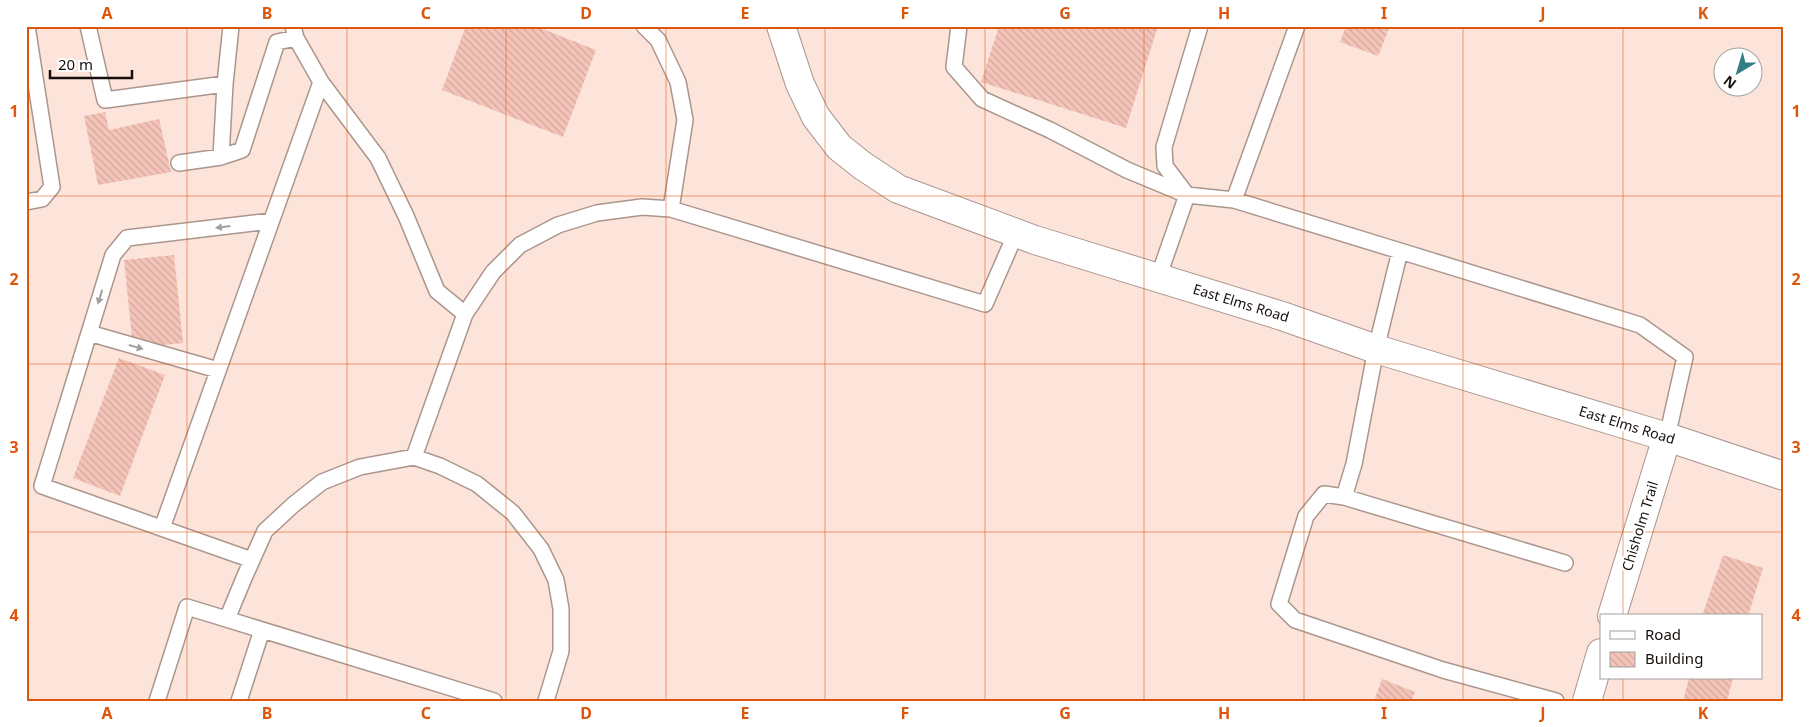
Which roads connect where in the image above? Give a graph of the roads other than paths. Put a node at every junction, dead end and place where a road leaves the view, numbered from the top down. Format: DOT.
graph roads {
  1 [pos="27,26"];
  2 [pos="88,26"];
  3 [pos="231,26"];
  4 [pos="644,26"];
  5 [pos="781,26"];
  6 [pos="959,26"];
  7 [pos="1200,26"];
  8 [pos="1297,26"];
  9 [pos="294,32"];
  10 [pos="321,82"];
  11 [pos="225,84"];
  12 [pos="221,157"];
  13 [pos="178,163"];
  14 [pos="1187,195"];
  15 [pos="1234,200"];
  16 [pos="26,202"];
  17 [pos="671,209"];
  18 [pos="271,221"];
  19 [pos="1016,233"];
  20 [pos="1400,251"];
  21 [pos="1158,278"];
  22 [pos="465,314"];
  23 [pos="89,333"];
  24 [pos="1376,349"];
  25 [pos="218,370"];
  26 [pos="1667,437"];
  27 [pos="414,458"];
  28 [pos="1784,476"];
  29 [pos="1344,496"];
  30 [pos="162,528"];
  31 [pos="252,560"];
  32 [pos="1565,563"];
  33 [pos="1613,614"];
  34 [pos="227,619"];
  35 [pos="262,630"];
  36 [pos="1600,655"];
  37 [pos="157,701"];
  38 [pos="239,701"];
  39 [pos="494,701"];
  40 [pos="546,701"];
  41 [pos="1556,701"];
  42 [pos="1586,701"];
  1 -- 16 [label="lane"];
  2 -- 11 [label="lane"];
  3 -- 11 [label="lane"];
  4 -- 17 [label="lane"];
  5 -- 19 [label="main road, East Elms Road"];
  6 -- 14 [label="lane"];
  7 -- 14 [label="lane"];
  8 -- 15 [label="lane"];
  9 -- 10 [label="lane"];
  9 -- 12 [label="lane"];
  10 -- 18 [label="lane"];
  10 -- 22 [label="lane"];
  11 -- 12 [label="lane"];
  12 -- 13 [label="lane"];
  14 -- 15 [label="lane"];
  14 -- 21 [label="lane"];
  15 -- 20 [label="lane"];
  17 -- 19 [label="lane"];
  17 -- 22 [label="lane"];
  18 -- 23 [label="lane, one-way"];
  18 -- 25 [label="lane"];
  19 -- 21 [label="main road, East Elms Road"];
  20 -- 24 [label="lane"];
  20 -- 26 [label="lane"];
  21 -- 24 [label="main road, East Elms Road"];
  22 -- 27 [label="lane"];
  23 -- 25 [label="lane, one-way"];
  23 -- 30 [label="lane"];
  24 -- 26 [label="main road, East Elms Road"];
  24 -- 29 [label="lane"];
  25 -- 30 [label="lane"];
  26 -- 28 [label="main road, East Elms Road"];
  26 -- 33 [label="main road, Chisholm Trail"];
  27 -- 31 [label="lane"];
  27 -- 40 [label="lane"];
  29 -- 32 [label="lane"];
  29 -- 41 [label="lane"];
  30 -- 31 [label="lane"];
  31 -- 34 [label="lane"];
  34 -- 35 [label="lane"];
  34 -- 37 [label="lane"];
  35 -- 38 [label="lane"];
  35 -- 39 [label="lane"];
  36 -- 42 [label="main road"];
}
